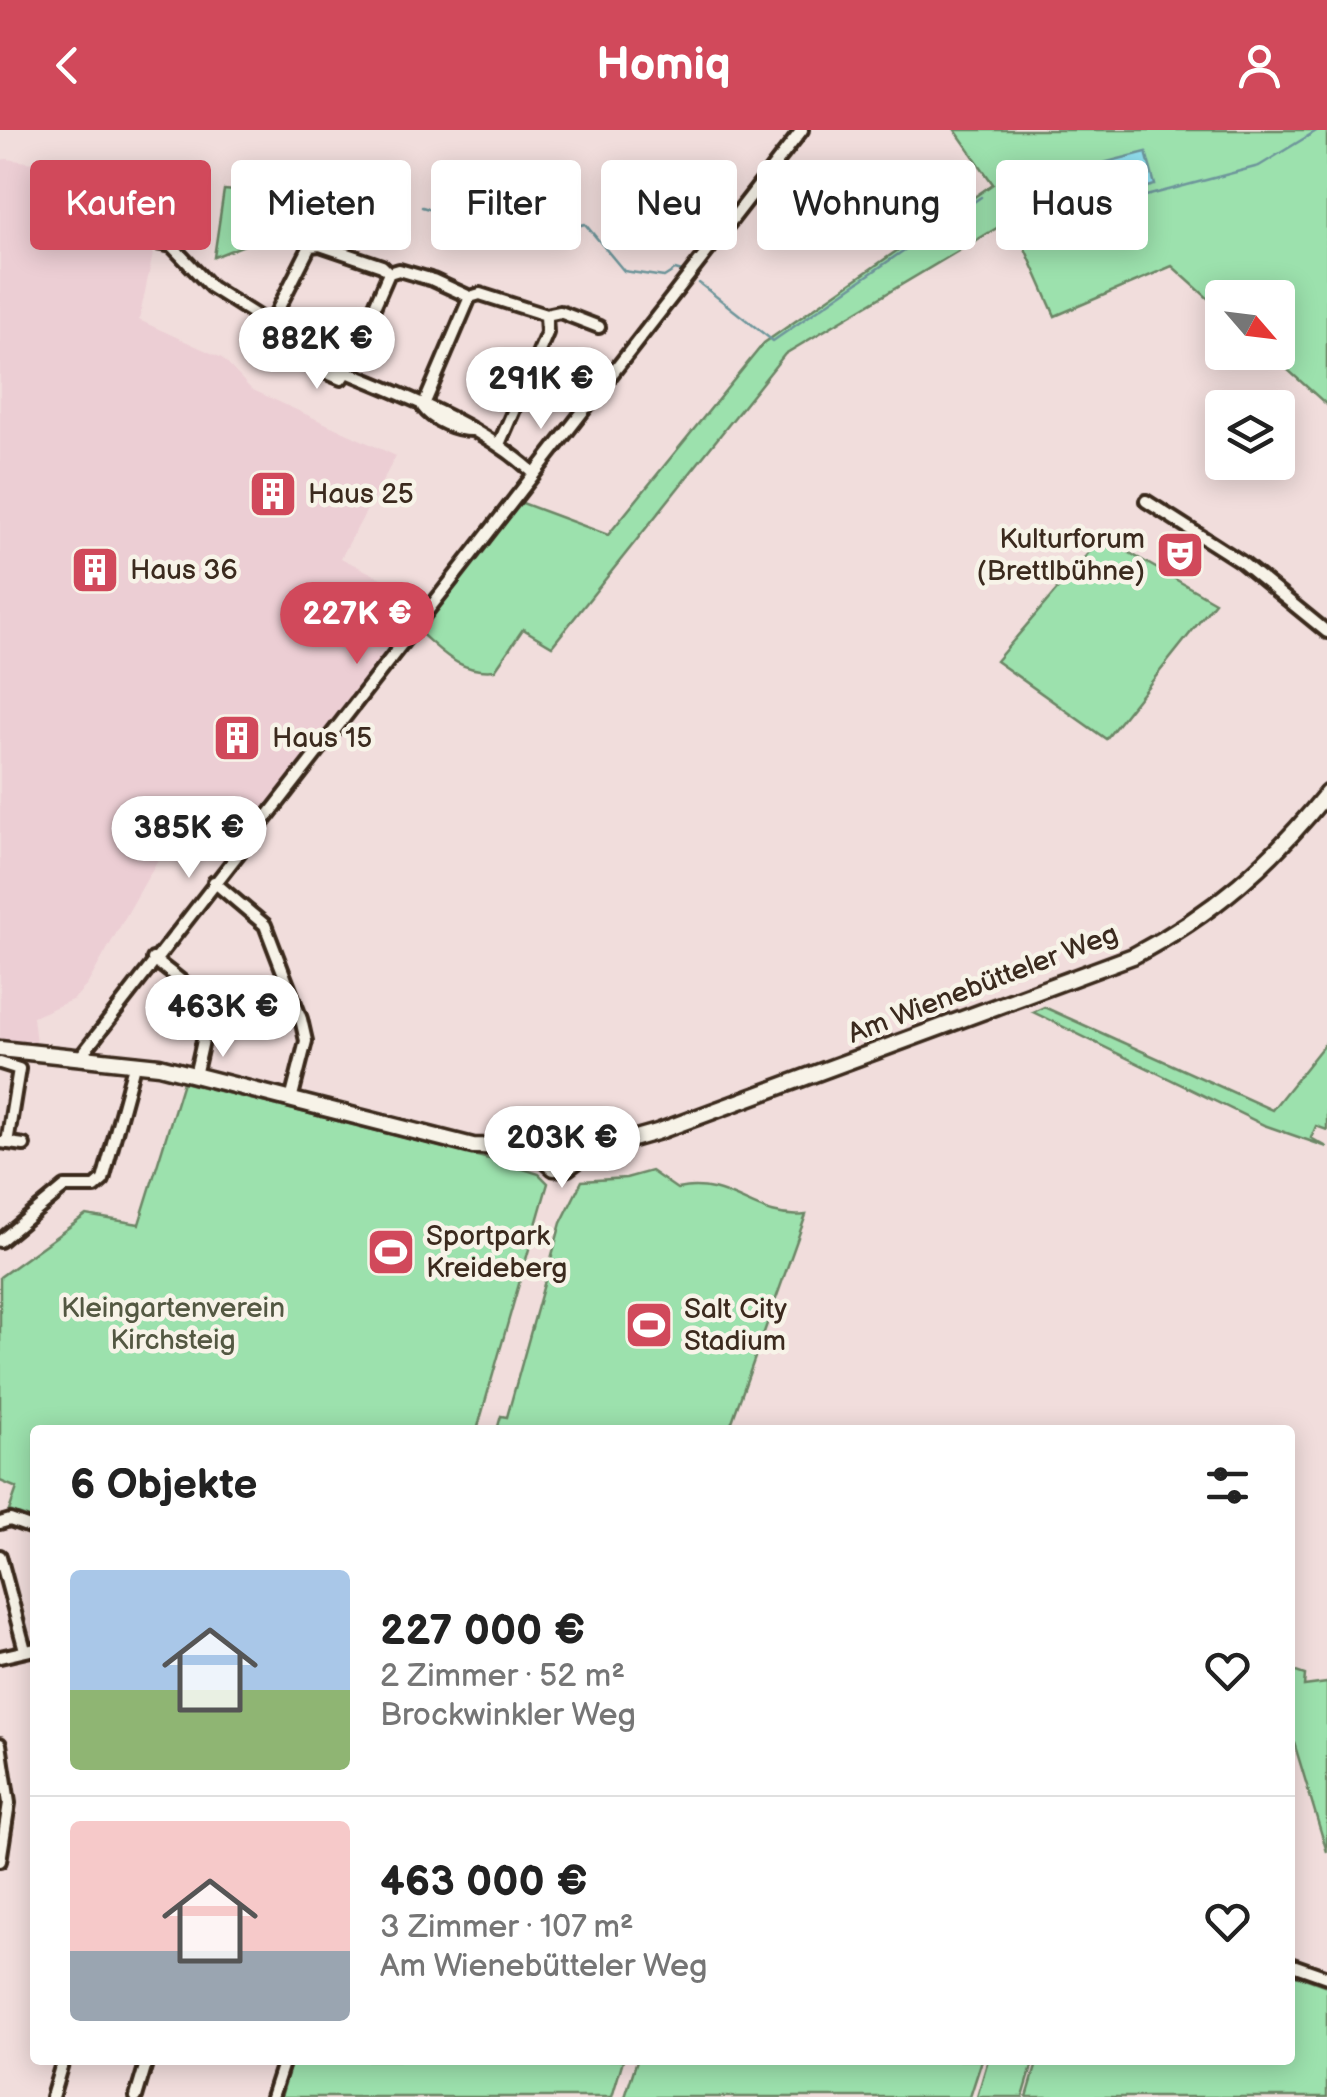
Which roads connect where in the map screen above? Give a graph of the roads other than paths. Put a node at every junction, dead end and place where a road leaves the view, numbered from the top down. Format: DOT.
graph roads {
  1 [pos="802,130"];
  2 [pos="176,250"];
  3 [pos="308,250"];
  4 [pos="336,250"];
  5 [pos="389,274"];
  6 [pos="470,296"];
  7 [pos="546,315"];
  8 [pos="599,327"];
  9 [pos="268,329"];
  10 [pos="346,372"];
  11 [pos="423,407"];
  12 [pos="500,442"];
  13 [pos="534,473"];
  14 [pos="1146,501"];
  15 [pos="1327,632"];
  16 [pos="1327,793"];
  17 [pos="214,882"];
  18 [pos="153,959"];
  19 [pos="0,1048"];
  20 [pos="80,1056"];
  21 [pos="135,1062"];
  22 [pos="0,1063"];
  23 [pos="195,1075"];
  24 [pos="291,1100"];
  25 [pos="3,1142"];
  26 [pos="24,1145"];
  27 [pos="578,1149"];
  28 [pos="543,1151"];
  29 [pos="0,1241"];
  30 [pos="0,1523"];
  31 [pos="30,1527"];
  32 [pos="0,1556"];
  33 [pos="30,1649"];
  34 [pos="0,1658"];
  35 [pos="0,1744"];
  36 [pos="0,1861"];
  37 [pos="1295,1966"];
  38 [pos="1327,1977"];
  39 [pos="62,2065"];
  40 [pos="146,2065"];
  41 [pos="282,2065"];
  42 [pos="52,2097"];
  43 [pos="136,2097"];
  44 [pos="272,2097"];
  1 -- 13 [label="street"];
  2 -- 9 [label="street"];
  3 -- 9 [label="street"];
  4 -- 5 [label="street"];
  5 -- 6 [label="street"];
  5 -- 10 [label="street"];
  6 -- 7 [label="street"];
  6 -- 11 [label="street"];
  7 -- 8 [label="street"];
  7 -- 12 [label="street"];
  9 -- 10 [label="street"];
  10 -- 11 [label="street"];
  11 -- 12 [label="street"];
  12 -- 13 [label="street"];
  13 -- 17 [label="street"];
  14 -- 15 [label="street"];
  16 -- 27 [label="street, Am Wienebütteler Weg"];
  17 -- 18 [label="street"];
  17 -- 24 [label="street"];
  18 -- 20 [label="street"];
  18 -- 23 [label="street"];
  19 -- 20 [label="street, Am Wienebütteler Weg"];
  20 -- 21 [label="street, Am Wienebütteler Weg"];
  21 -- 23 [label="street, Am Wienebütteler Weg"];
  21 -- 29 [label="street"];
  22 -- 25 [label="street"];
  23 -- 24 [label="street, Am Wienebütteler Weg"];
  24 -- 28 [label="street, Am Wienebütteler Weg"];
  25 -- 26 [label="street"];
  27 -- 28 [label="street, Am Wienebütteler Weg"];
  27 -- 28 [label="street, Am Wienebütteler Weg"];
  30 -- 31 [label="street"];
  32 -- 33 [label="street"];
  33 -- 34 [label="street"];
  35 -- 36 [label="street"];
  37 -- 38 [label="street"];
  39 -- 42 [label="street"];
  40 -- 43 [label="street"];
  41 -- 44 [label="street"];
}
